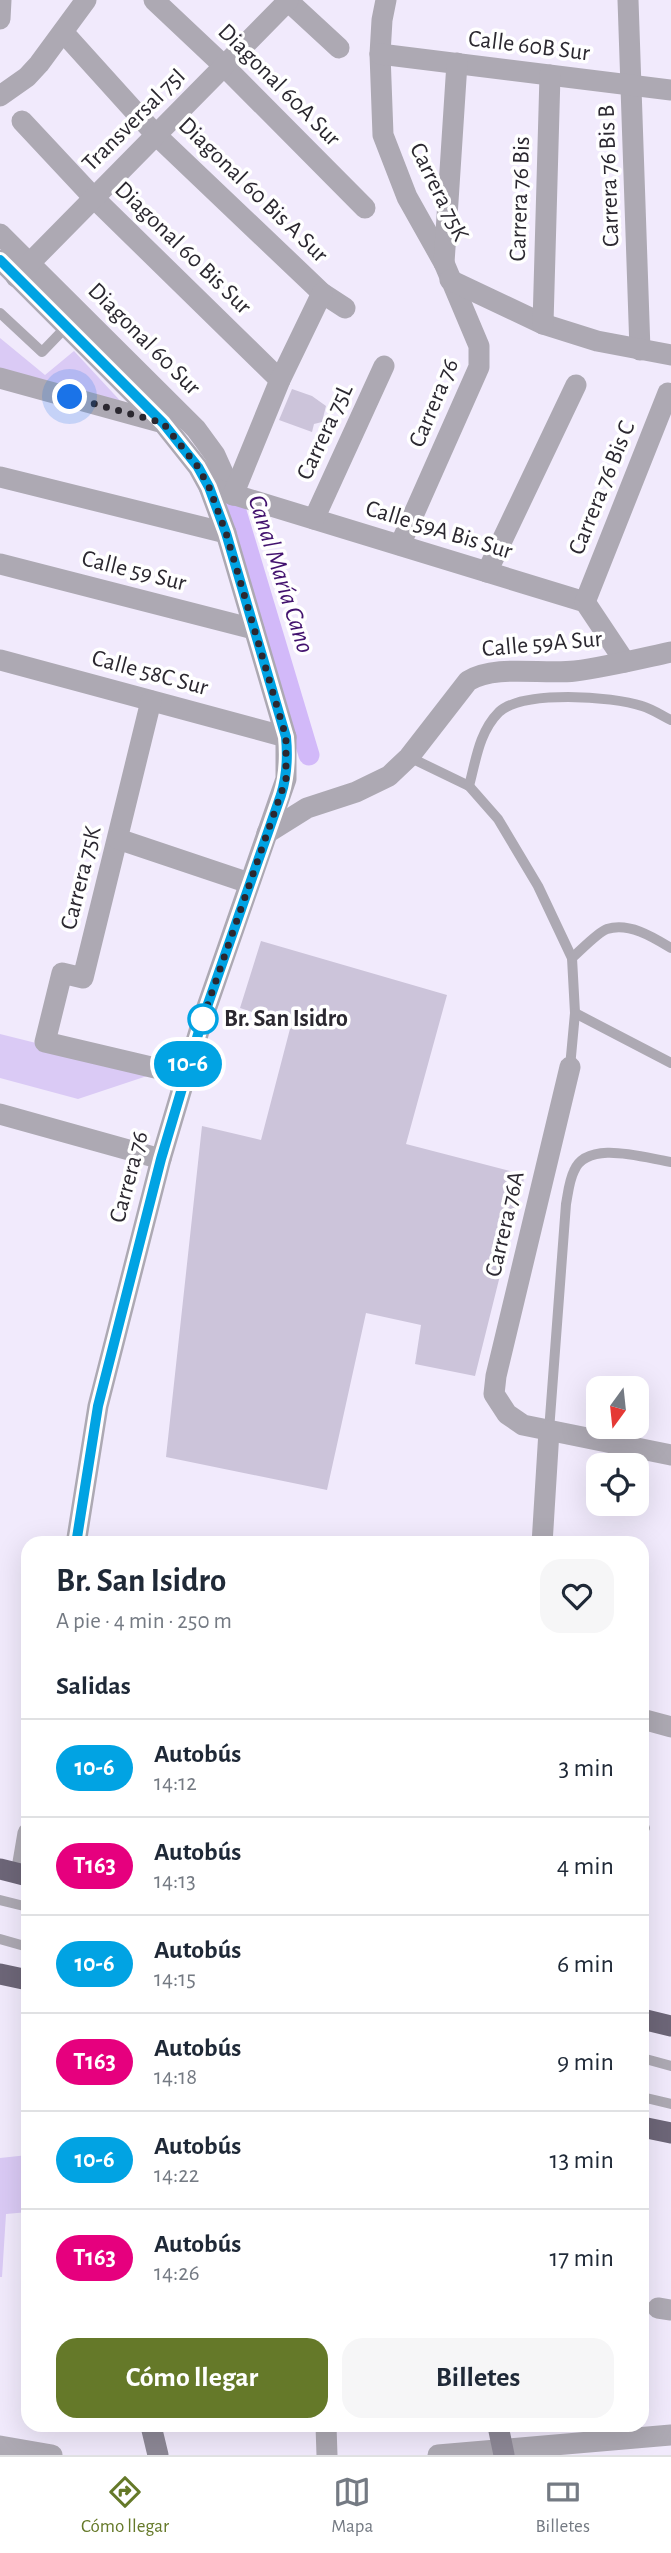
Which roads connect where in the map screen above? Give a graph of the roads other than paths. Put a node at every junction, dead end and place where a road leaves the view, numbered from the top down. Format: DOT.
graph roads {
  1 [pos="1,0"];
  2 [pos="86,0"];
  3 [pos="154,0"];
  4 [pos="288,0"];
  5 [pos="386,0"];
  6 [pos="628,0"];
  7 [pos="0,19"];
  8 [pos="64,32"];
  9 [pos="339,48"];
  10 [pos="380,54"];
  11 [pos="457,63"];
  12 [pos="224,66"];
  13 [pos="550,75"];
  14 [pos="632,85"];
  15 [pos="671,90"];
  16 [pos="0,96"];
  17 [pos="22,121"];
  18 [pos="156,135"];
  19 [pos="94,198"];
  20 [pos="365,208"];
  21 [pos="0,234"];
  22 [pos="0,260"];
  23 [pos="23,270"];
  24 [pos="447,271"];
  25 [pos="322,293"];
  26 [pos="345,308"];
  27 [pos="0,313"];
  28 [pos="543,324"];
  29 [pos="67,326"];
  30 [pos="640,350"];
  31 [pos="671,355"];
  32 [pos="384,366"];
  33 [pos="0,378"];
  34 [pos="280,380"];
  35 [pos="576,386"];
  36 [pos="668,393"];
  37 [pos="163,423"];
  38 [pos="0,477"];
  39 [pos="209,487"];
  40 [pos="233,495"];
  41 [pos="314,519"];
  42 [pos="226,533"];
  43 [pos="400,545"];
  44 [pos="0,564"];
  45 [pos="487,572"];
  46 [pos="585,602"];
  47 [pos="254,629"];
  48 [pos="671,652"];
  49 [pos="0,660"];
  50 [pos="625,662"];
  51 [pos="151,701"];
  52 [pos="671,720"];
  53 [pos="286,737"];
  54 [pos="409,757"];
  55 [pos="469,786"];
  56 [pos="267,833"];
  57 [pos="118,839"];
  58 [pos="249,883"];
  59 [pos="671,948"];
  60 [pos="572,958"];
  61 [pos="575,1013"];
  62 [pos="671,1063"];
  63 [pos="570,1067"];
  64 [pos="185,1075"];
  65 [pos="0,1114"];
  66 [pos="161,1159"];
  67 [pos="671,1162"];
  68 [pos="549,1431"];
  69 [pos="671,1455"];
  70 [pos="77,1536"];
  71 [pos="542,1536"];
  72 [pos="649,1721"];
  73 [pos="671,1727"];
  74 [pos="0,1869"];
  75 [pos="21,1874"];
  76 [pos="0,1900"];
  77 [pos="21,1905"];
  78 [pos="0,1940"];
  79 [pos="21,1945"];
  80 [pos="0,1974"];
  81 [pos="21,1978"];
  82 [pos="649,2021"];
  83 [pos="671,2026"];
  84 [pos="649,2060"];
  85 [pos="671,2066"];
  86 [pos="649,2099"];
  87 [pos="671,2104"];
  88 [pos="649,2128"];
  89 [pos="671,2133"];
  90 [pos="152,2432"];
  91 [pos="326,2432"];
  92 [pos="499,2432"];
  93 [pos="671,2435"];
  94 [pos="0,2446"];
  95 [pos="503,2452"];
  96 [pos="51,2455"];
  97 [pos="158,2455"];
  98 [pos="327,2455"];
  99 [pos="438,2455"];
  1 -- 7 [label="street"];
  2 -- 8 [label="street"];
  3 -- 12 [label="street, Diagonal 60A Sur"];
  4 -- 9 [label="street"];
  4 -- 12 [label="street, Transversal 75I"];
  5 -- 10 [label="street, Carrera 75K"];
  6 -- 14 [label="street, Carrera 76 Bis B"];
  8 -- 16 [label="street"];
  8 -- 18 [label="street, Diagonal 60 Bis A Sur"];
  10 -- 11 [label="street, Calle 60B Sur"];
  10 -- 24 [label="street, Carrera 75K"];
  11 -- 13 [label="street, Calle 60B Sur"];
  11 -- 24 [label="street"];
  12 -- 18 [label="street, Transversal 75I"];
  12 -- 20 [label="street, Diagonal 60A Sur"];
  13 -- 14 [label="street, Calle 60B Sur"];
  13 -- 28 [label="street, Carrera 76 Bis"];
  14 -- 15 [label="street, Calle 60B Sur"];
  14 -- 30 [label="street, Carrera 76 Bis B"];
  17 -- 19 [label="street, Diagonal 60 Bis Sur"];
  18 -- 19 [label="street, Transversal 75I"];
  18 -- 25 [label="street, Diagonal 60 Bis A Sur"];
  19 -- 23 [label="street, Transversal 75I"];
  19 -- 34 [label="street, Diagonal 60 Bis Sur"];
  21 -- 23 [label="street, Diagonal 60 Sur"];
  22 -- 23 [label="street, Diagonal 60 Sur"];
  23 -- 29 [label="street, Diagonal 60 Sur"];
  23 -- 40 [label="street, Diagonal 60 Sur"];
  24 -- 28 [label="street"];
  24 -- 43 [label="street, Carrera 76"];
  25 -- 26 [label="street, Diagonal 60 Bis A Sur"];
  25 -- 34 [label="street"];
  27 -- 29 [label="lane"];
  28 -- 30 [label="street"];
  29 -- 37 [label="street, Diagonal 60 Sur"];
  30 -- 31 [label="street"];
  32 -- 41 [label="street, Carrera 75L"];
  33 -- 37 [label="street"];
  34 -- 40 [label="street"];
  35 -- 45 [label="street"];
  36 -- 46 [label="street, Carrera 76 Bis C"];
  37 -- 39 [label="street, Diagonal 60 Sur"];
  38 -- 42 [label="street"];
  39 -- 40 [label="street, Calle 59A Bis Sur"];
  39 -- 42 [label="street, Diagonal 60 Sur"];
  40 -- 41 [label="street, Calle 59A Bis Sur"];
  41 -- 43 [label="street, Calle 59A Bis Sur"];
  42 -- 47 [label="street, Diagonal 60 Sur"];
  43 -- 45 [label="street, Calle 59A Bis Sur"];
  44 -- 47 [label="street, Calle 59 Sur"];
  45 -- 46 [label="street, Calle 59A Bis Sur"];
  46 -- 50 [label="street"];
  47 -- 53 [label="street, Carrera 76"];
  48 -- 50 [label="street, Calle 59A Sur"];
  49 -- 51 [label="street, Calle 58C Sur"];
  50 -- 54 [label="street, Calle 59A Sur"];
  51 -- 53 [label="street, Calle 58C Sur"];
  51 -- 57 [label="street, Carrera 75K"];
  52 -- 55 [label="lane"];
  53 -- 56 [label="street, Carrera 76"];
  54 -- 55 [label="lane"];
  54 -- 56 [label="street, Calle 59A Sur"];
  55 -- 60 [label="lane"];
  56 -- 58 [label="street, Carrera 76"];
  57 -- 58 [label="street"];
  57 -- 64 [label="street, Carrera 75K"];
  58 -- 64 [label="street, Carrera 76"];
  59 -- 60 [label="lane"];
  60 -- 61 [label="lane"];
  61 -- 62 [label="lane"];
  61 -- 63 [label="lane"];
  63 -- 68 [label="street, Carrera 76A"];
  64 -- 66 [label="street, Carrera 76"];
  65 -- 66 [label="street"];
  66 -- 70 [label="street, Carrera 76"];
  67 -- 68 [label="lane"];
  68 -- 69 [label="street"];
  68 -- 71 [label="street"];
  72 -- 73 [label="street"];
  74 -- 75 [label="highway"];
  76 -- 77 [label="lane"];
  78 -- 79 [label="lane"];
  80 -- 81 [label="highway"];
  82 -- 83 [label="highway"];
  84 -- 85 [label="lane"];
  86 -- 87 [label="lane"];
  88 -- 89 [label="highway"];
  90 -- 97 [label="main road"];
  91 -- 98 [label="street"];
  92 -- 95 [label="main road"];
  93 -- 95 [label="street"];
  94 -- 96 [label="street"];
  95 -- 99 [label="street"];
}
